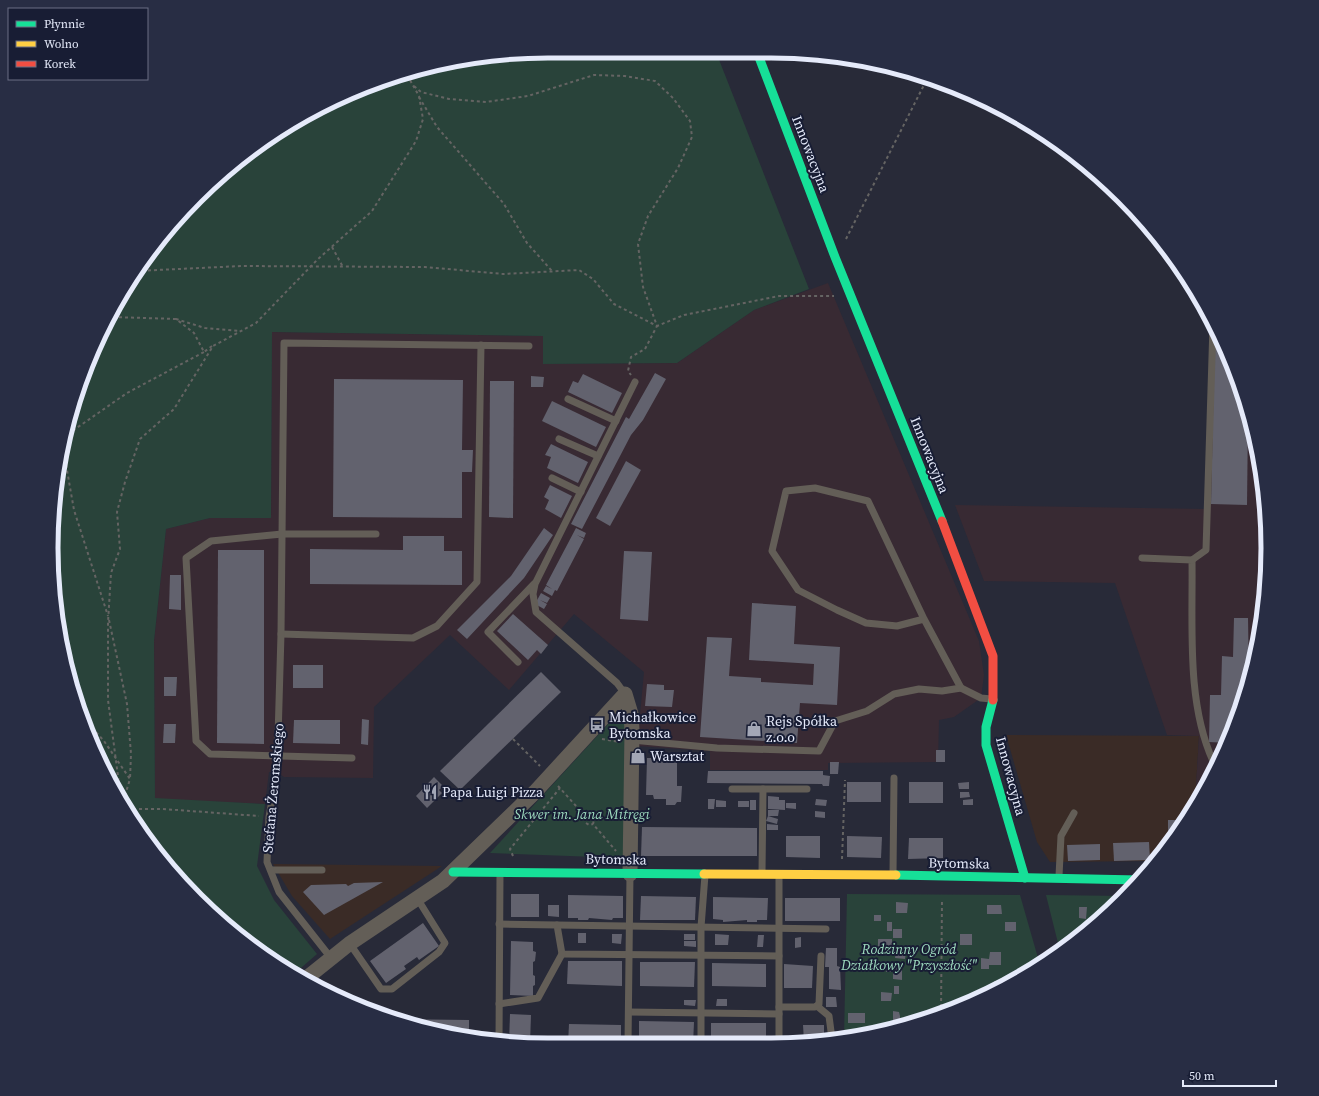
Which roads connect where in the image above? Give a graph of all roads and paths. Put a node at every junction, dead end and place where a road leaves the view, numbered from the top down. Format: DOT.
graph roads {
  1 [pos="760,58"];
  2 [pos="409,78"];
  3 [pos="925,83"];
  4 [pos="412,84"];
  5 [pos="419,96"];
  6 [pos="332,247"];
  7 [pos="835,257"];
  8 [pos="310,267"];
  9 [pos="343,267"];
  10 [pos="145,270"];
  11 [pos="552,271"];
  12 [pos="851,296"];
  13 [pos="116,317"];
  14 [pos="176,319"];
  15 [pos="657,326"];
  16 [pos="240,331"];
  17 [pos="1213,336"];
  18 [pos="481,345"];
  19 [pos="213,346"];
  20 [pos="529,346"];
  21 [pos="204,352"];
  22 [pos="635,382"];
  23 [pos="568,399"];
  24 [pos="616,421"];
  25 [pos="72,431"];
  26 [pos="559,438"];
  27 [pos="598,456"];
  28 [pos="66,462"];
  29 [pos="552,478"];
  30 [pos="581,492"];
  31 [pos="282,534"];
  32 [pos="376,534"];
  33 [pos="1142,558"];
  34 [pos="1192,560"];
  35 [pos="535,584"];
  36 [pos="108,618"];
  37 [pos="924,619"];
  38 [pos="282,634"];
  39 [pos="518,662"];
  40 [pos="961,688"];
  41 [pos="625,694"];
  42 [pos="993,699"];
  43 [pos="93,730"];
  44 [pos="587,736"];
  45 [pos="513,739"];
  46 [pos="632,742"];
  47 [pos="277,757"];
  48 [pos="352,758"];
  49 [pos="116,759"];
  50 [pos="1212,760"];
  51 [pos="550,776"];
  52 [pos="894,778"];
  53 [pos="130,779"];
  54 [pos="845,780"];
  55 [pos="119,784"];
  56 [pos="560,788"];
  57 [pos="732,789"];
  58 [pos="763,789"];
  59 [pos="807,789"];
  60 [pos="125,795"];
  61 [pos="134,809"];
  62 [pos="1074,813"];
  63 [pos="269,817"];
  64 [pos="586,817"];
  65 [pos="593,824"];
  66 [pos="620,856"];
  67 [pos="516,862"];
  68 [pos="842,865"];
  69 [pos="271,870"];
  70 [pos="322,870"];
  71 [pos="500,871"];
  72 [pos="453,872"];
  73 [pos="630,874"];
  74 [pos="705,874"];
  75 [pos="762,875"];
  76 [pos="779,875"];
  77 [pos="893,875"];
  78 [pos="1025,878"];
  79 [pos="1058,878"];
  80 [pos="1131,880"];
  81 [pos="418,898"];
  82 [pos="942,899"];
  83 [pos="499,924"];
  84 [pos="557,925"];
  85 [pos="630,926"];
  86 [pos="701,927"];
  87 [pos="779,928"];
  88 [pos="826,929"];
  89 [pos="350,944"];
  90 [pos="562,954"];
  91 [pos="629,954"];
  92 [pos="701,955"];
  93 [pos="779,956"];
  94 [pos="821,956"];
  95 [pos="331,958"];
  96 [pos="310,975"];
  97 [pos="499,1004"];
  98 [pos="817,1006"];
  99 [pos="941,1008"];
  100 [pos="779,1010"];
  101 [pos="629,1012"];
  102 [pos="701,1013"];
  103 [pos="831,1034"];
  104 [pos="499,1035"];
  105 [pos="628,1038"];
  106 [pos="701,1038"];
  107 [pos="779,1038"];
  1 -- 7 [label="street, Innowacyjna"];
  2 -- 4 [label="path"];
  3 -- 7 [label="path"];
  4 -- 5 [label="path"];
  4 -- 15 [label="path"];
  5 -- 6 [label="path"];
  5 -- 11 [label="path"];
  6 -- 8 [label="path"];
  6 -- 9 [label="path"];
  7 -- 12 [label="street, Innowacyjna"];
  8 -- 9 [label="path"];
  8 -- 10 [label="path"];
  8 -- 16 [label="path"];
  9 -- 11 [label="path"];
  11 -- 15 [label="path"];
  12 -- 15 [label="path"];
  12 -- 42 [label="street, Innowacyjna"];
  13 -- 14 [label="path"];
  14 -- 16 [label="path"];
  14 -- 21 [label="path"];
  15 -- 22 [label="path"];
  16 -- 19 [label="path"];
  17 -- 34 [label="lane"];
  18 -- 20 [label="lane"];
  18 -- 31 [label="lane, Stefana Żeromskiego"];
  18 -- 38 [label="lane"];
  19 -- 21 [label="path"];
  19 -- 36 [label="path"];
  21 -- 25 [label="path"];
  22 -- 24 [label="lane"];
  23 -- 24 [label="lane"];
  24 -- 27 [label="lane"];
  26 -- 27 [label="lane"];
  27 -- 30 [label="lane"];
  28 -- 36 [label="path"];
  29 -- 30 [label="lane"];
  30 -- 35 [label="lane"];
  31 -- 32 [label="lane"];
  31 -- 38 [label="lane, Stefana Żeromskiego"];
  31 -- 47 [label="lane"];
  33 -- 34 [label="lane"];
  34 -- 50 [label="lane"];
  35 -- 39 [label="lane"];
  35 -- 41 [label="lane"];
  36 -- 49 [label="path"];
  36 -- 53 [label="path"];
  37 -- 37 [label="lane"];
  37 -- 40 [label="lane"];
  38 -- 47 [label="lane, Stefana Żeromskiego"];
  40 -- 42 [label="lane"];
  40 -- 46 [label="lane"];
  41 -- 44 [label="street"];
  41 -- 46 [label="street"];
  42 -- 78 [label="street, Innowacyjna"];
  43 -- 49 [label="path"];
  44 -- 46 [label="path"];
  44 -- 51 [label="street"];
  45 -- 51 [label="path"];
  46 -- 73 [label="street"];
  47 -- 48 [label="lane"];
  47 -- 63 [label="lane, Stefana Żeromskiego"];
  49 -- 53 [label="path"];
  49 -- 55 [label="path"];
  51 -- 56 [label="path"];
  51 -- 72 [label="street"];
  52 -- 77 [label="lane"];
  53 -- 60 [label="path"];
  54 -- 68 [label="path"];
  56 -- 64 [label="path"];
  56 -- 67 [label="path"];
  57 -- 58 [label="lane"];
  58 -- 59 [label="lane"];
  58 -- 75 [label="lane"];
  61 -- 63 [label="path"];
  62 -- 79 [label="lane"];
  63 -- 69 [label="lane, Stefana Żeromskiego"];
  64 -- 65 [label="path"];
  64 -- 65 [label="path"];
  65 -- 66 [label="path"];
  69 -- 70 [label="lane"];
  69 -- 95 [label="lane, Stefana Żeromskiego"];
  71 -- 72 [label="street, Bytomska"];
  71 -- 73 [label="street, Bytomska"];
  71 -- 83 [label="lane"];
  72 -- 81 [label="street"];
  73 -- 74 [label="street, Bytomska"];
  73 -- 85 [label="lane"];
  74 -- 75 [label="street, Bytomska"];
  74 -- 86 [label="lane"];
  75 -- 76 [label="street, Bytomska"];
  76 -- 77 [label="street, Bytomska"];
  76 -- 87 [label="lane"];
  77 -- 78 [label="street, Bytomska"];
  78 -- 79 [label="street, Bytomska"];
  79 -- 80 [label="street, Bytomska"];
  81 -- 89 [label="street"];
  81 -- 89 [label="lane"];
  82 -- 99 [label="path"];
  83 -- 84 [label="lane"];
  83 -- 97 [label="lane"];
  84 -- 85 [label="lane"];
  84 -- 90 [label="lane"];
  85 -- 86 [label="lane"];
  85 -- 91 [label="lane"];
  86 -- 87 [label="lane"];
  86 -- 92 [label="lane"];
  87 -- 88 [label="lane"];
  87 -- 93 [label="lane"];
  89 -- 95 [label="street"];
  90 -- 91 [label="lane"];
  90 -- 97 [label="lane"];
  91 -- 92 [label="lane"];
  91 -- 101 [label="lane"];
  92 -- 93 [label="lane"];
  92 -- 102 [label="lane"];
  93 -- 100 [label="lane"];
  94 -- 98 [label="lane"];
  95 -- 96 [label="street"];
  97 -- 104 [label="lane"];
  98 -- 100 [label="lane"];
  98 -- 103 [label="lane"];
  100 -- 102 [label="lane"];
  100 -- 107 [label="lane"];
  101 -- 102 [label="lane"];
  101 -- 105 [label="lane"];
  102 -- 106 [label="lane"];
}
